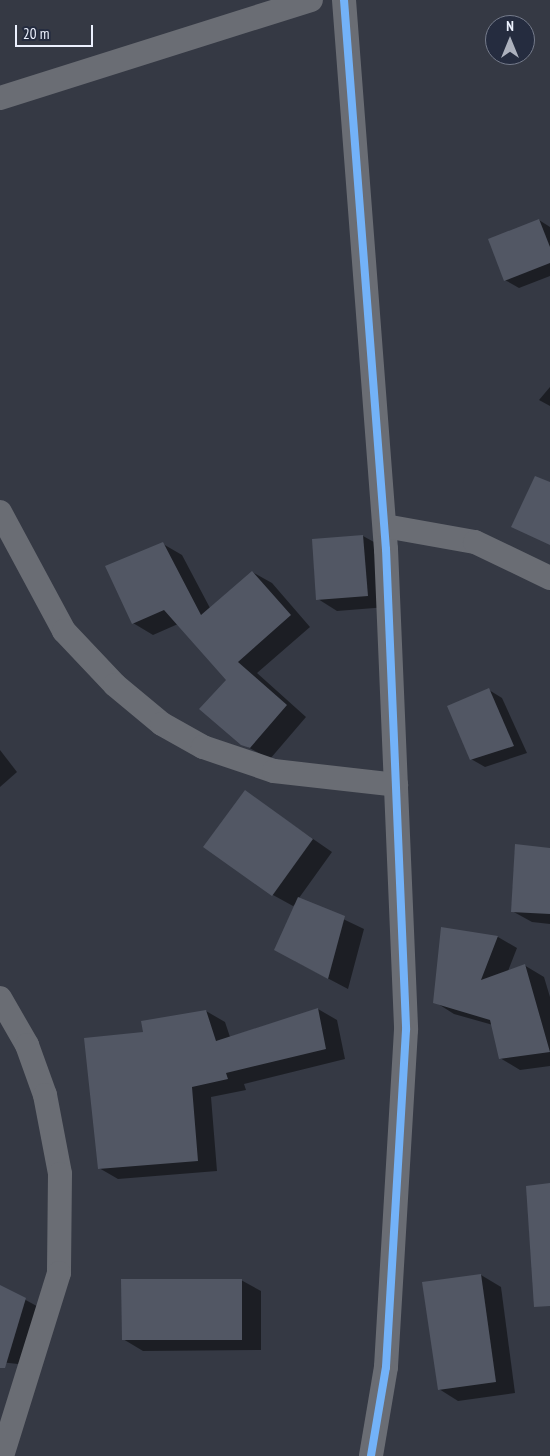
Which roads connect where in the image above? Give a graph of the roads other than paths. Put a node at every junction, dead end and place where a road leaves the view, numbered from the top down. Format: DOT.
graph roads {
  1 [pos="311,0"];
  2 [pos="344,0"];
  3 [pos="0,98"];
  4 [pos="0,512"];
  5 [pos="385,526"];
  6 [pos="550,578"];
  7 [pos="396,784"];
  8 [pos="0,998"];
  9 [pos="2,1456"];
  10 [pos="370,1456"];
  1 -- 3 [label="street"];
  2 -- 5 [label="street"];
  4 -- 7 [label="street"];
  5 -- 6 [label="street"];
  5 -- 7 [label="street"];
  7 -- 10 [label="street"];
  8 -- 9 [label="street"];
}
